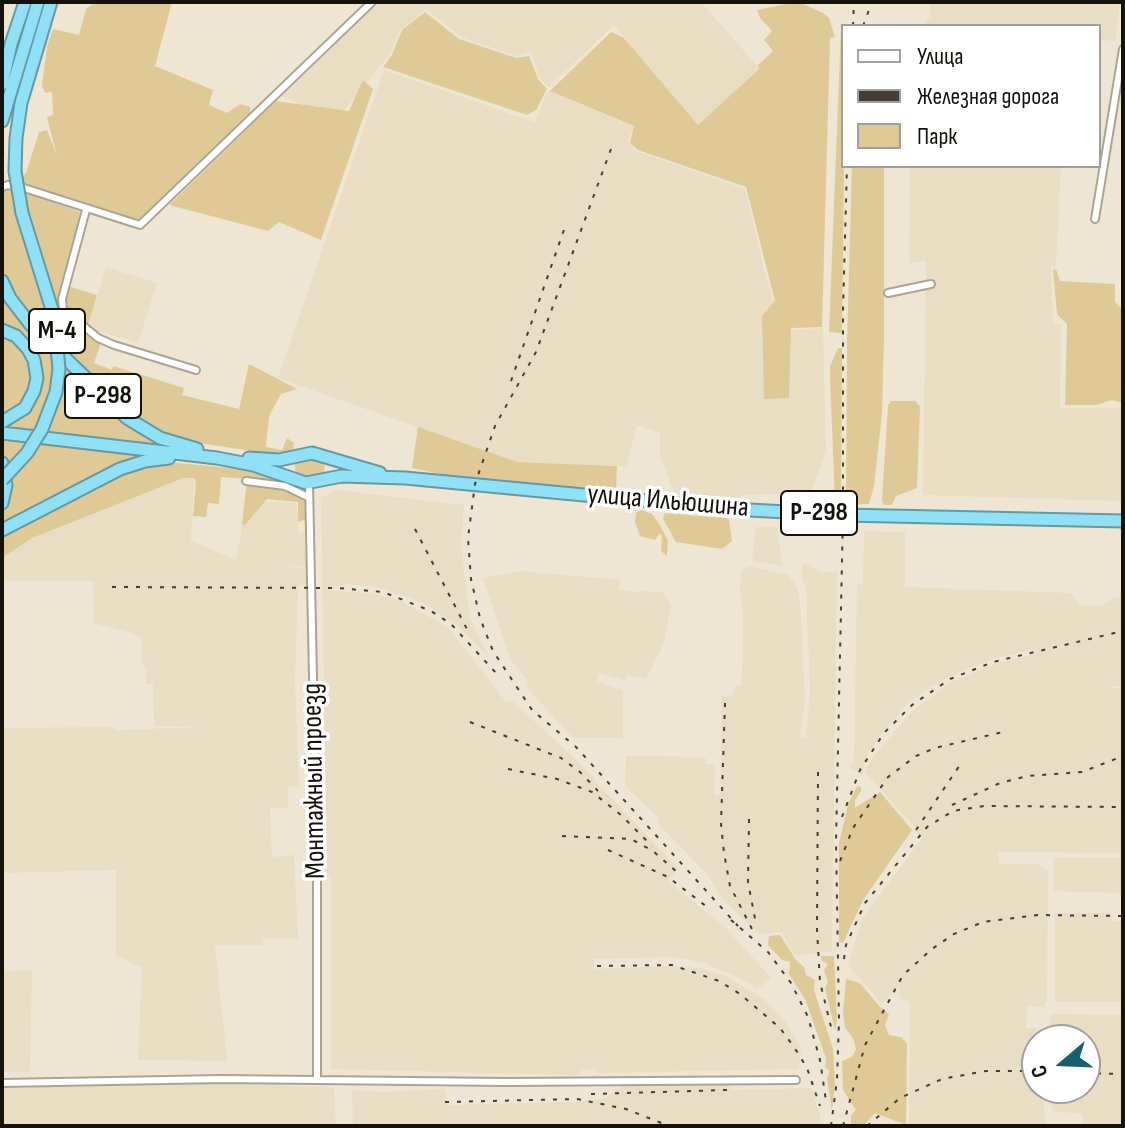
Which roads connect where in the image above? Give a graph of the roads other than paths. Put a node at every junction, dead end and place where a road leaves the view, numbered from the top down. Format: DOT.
graph roads {
  1 [pos="25,2"];
  2 [pos="38,2"];
  3 [pos="51,2"];
  4 [pos="372,2"];
  5 [pos="11,44"];
  6 [pos="1123,49"];
  7 [pos="2,65"];
  8 [pos="2,84"];
  9 [pos="2,121"];
  10 [pos="4,184"];
  11 [pos="86,210"];
  12 [pos="1095,219"];
  13 [pos="2,281"];
  14 [pos="931,284"];
  15 [pos="888,293"];
  16 [pos="2,330"];
  17 [pos="196,370"];
  18 [pos="2,422"];
  19 [pos="2,431"];
  20 [pos="300,455"];
  21 [pos="318,455"];
  22 [pos="246,460"];
  23 [pos="2,463"];
  24 [pos="405,478"];
  25 [pos="2,480"];
  26 [pos="246,481"];
  27 [pos="309,482"];
  28 [pos="308,497"];
  29 [pos="2,503"];
  30 [pos="1123,521"];
  31 [pos="2,530"];
  32 [pos="317,1079"];
  33 [pos="796,1080"];
  34 [pos="2,1083"];
  1 -- 5 [label="highway"];
  2 -- 9 [label="highway"];
  3 -- 25 [label="highway, М-4, bridge"];
  4 -- 11 [label="street"];
  5 -- 7 [label="highway"];
  5 -- 8 [label="highway"];
  6 -- 12 [label="street"];
  10 -- 11 [label="street"];
  11 -- 17 [label="street"];
  13 -- 22 [label="highway, Р-298"];
  14 -- 15 [label="street"];
  16 -- 18 [label="highway"];
  19 -- 22 [label="highway, Р-298"];
  20 -- 21 [label="highway, Р-298"];
  20 -- 22 [label="highway, Р-298"];
  20 -- 27 [label="highway"];
  21 -- 24 [label="highway, Р-298"];
  21 -- 27 [label="highway"];
  22 -- 27 [label="highway, Р-298"];
  22 -- 31 [label="highway"];
  23 -- 29 [label="highway"];
  24 -- 27 [label="highway, Р-298"];
  24 -- 30 [label="highway, улица Ильюшина / Р-298"];
  26 -- 28 [label="street"];
  27 -- 28 [label="street, Монтажный проезд"];
  28 -- 32 [label="street, Монтажный проезд"];
  32 -- 33 [label="street"];
  32 -- 34 [label="street"];
}
